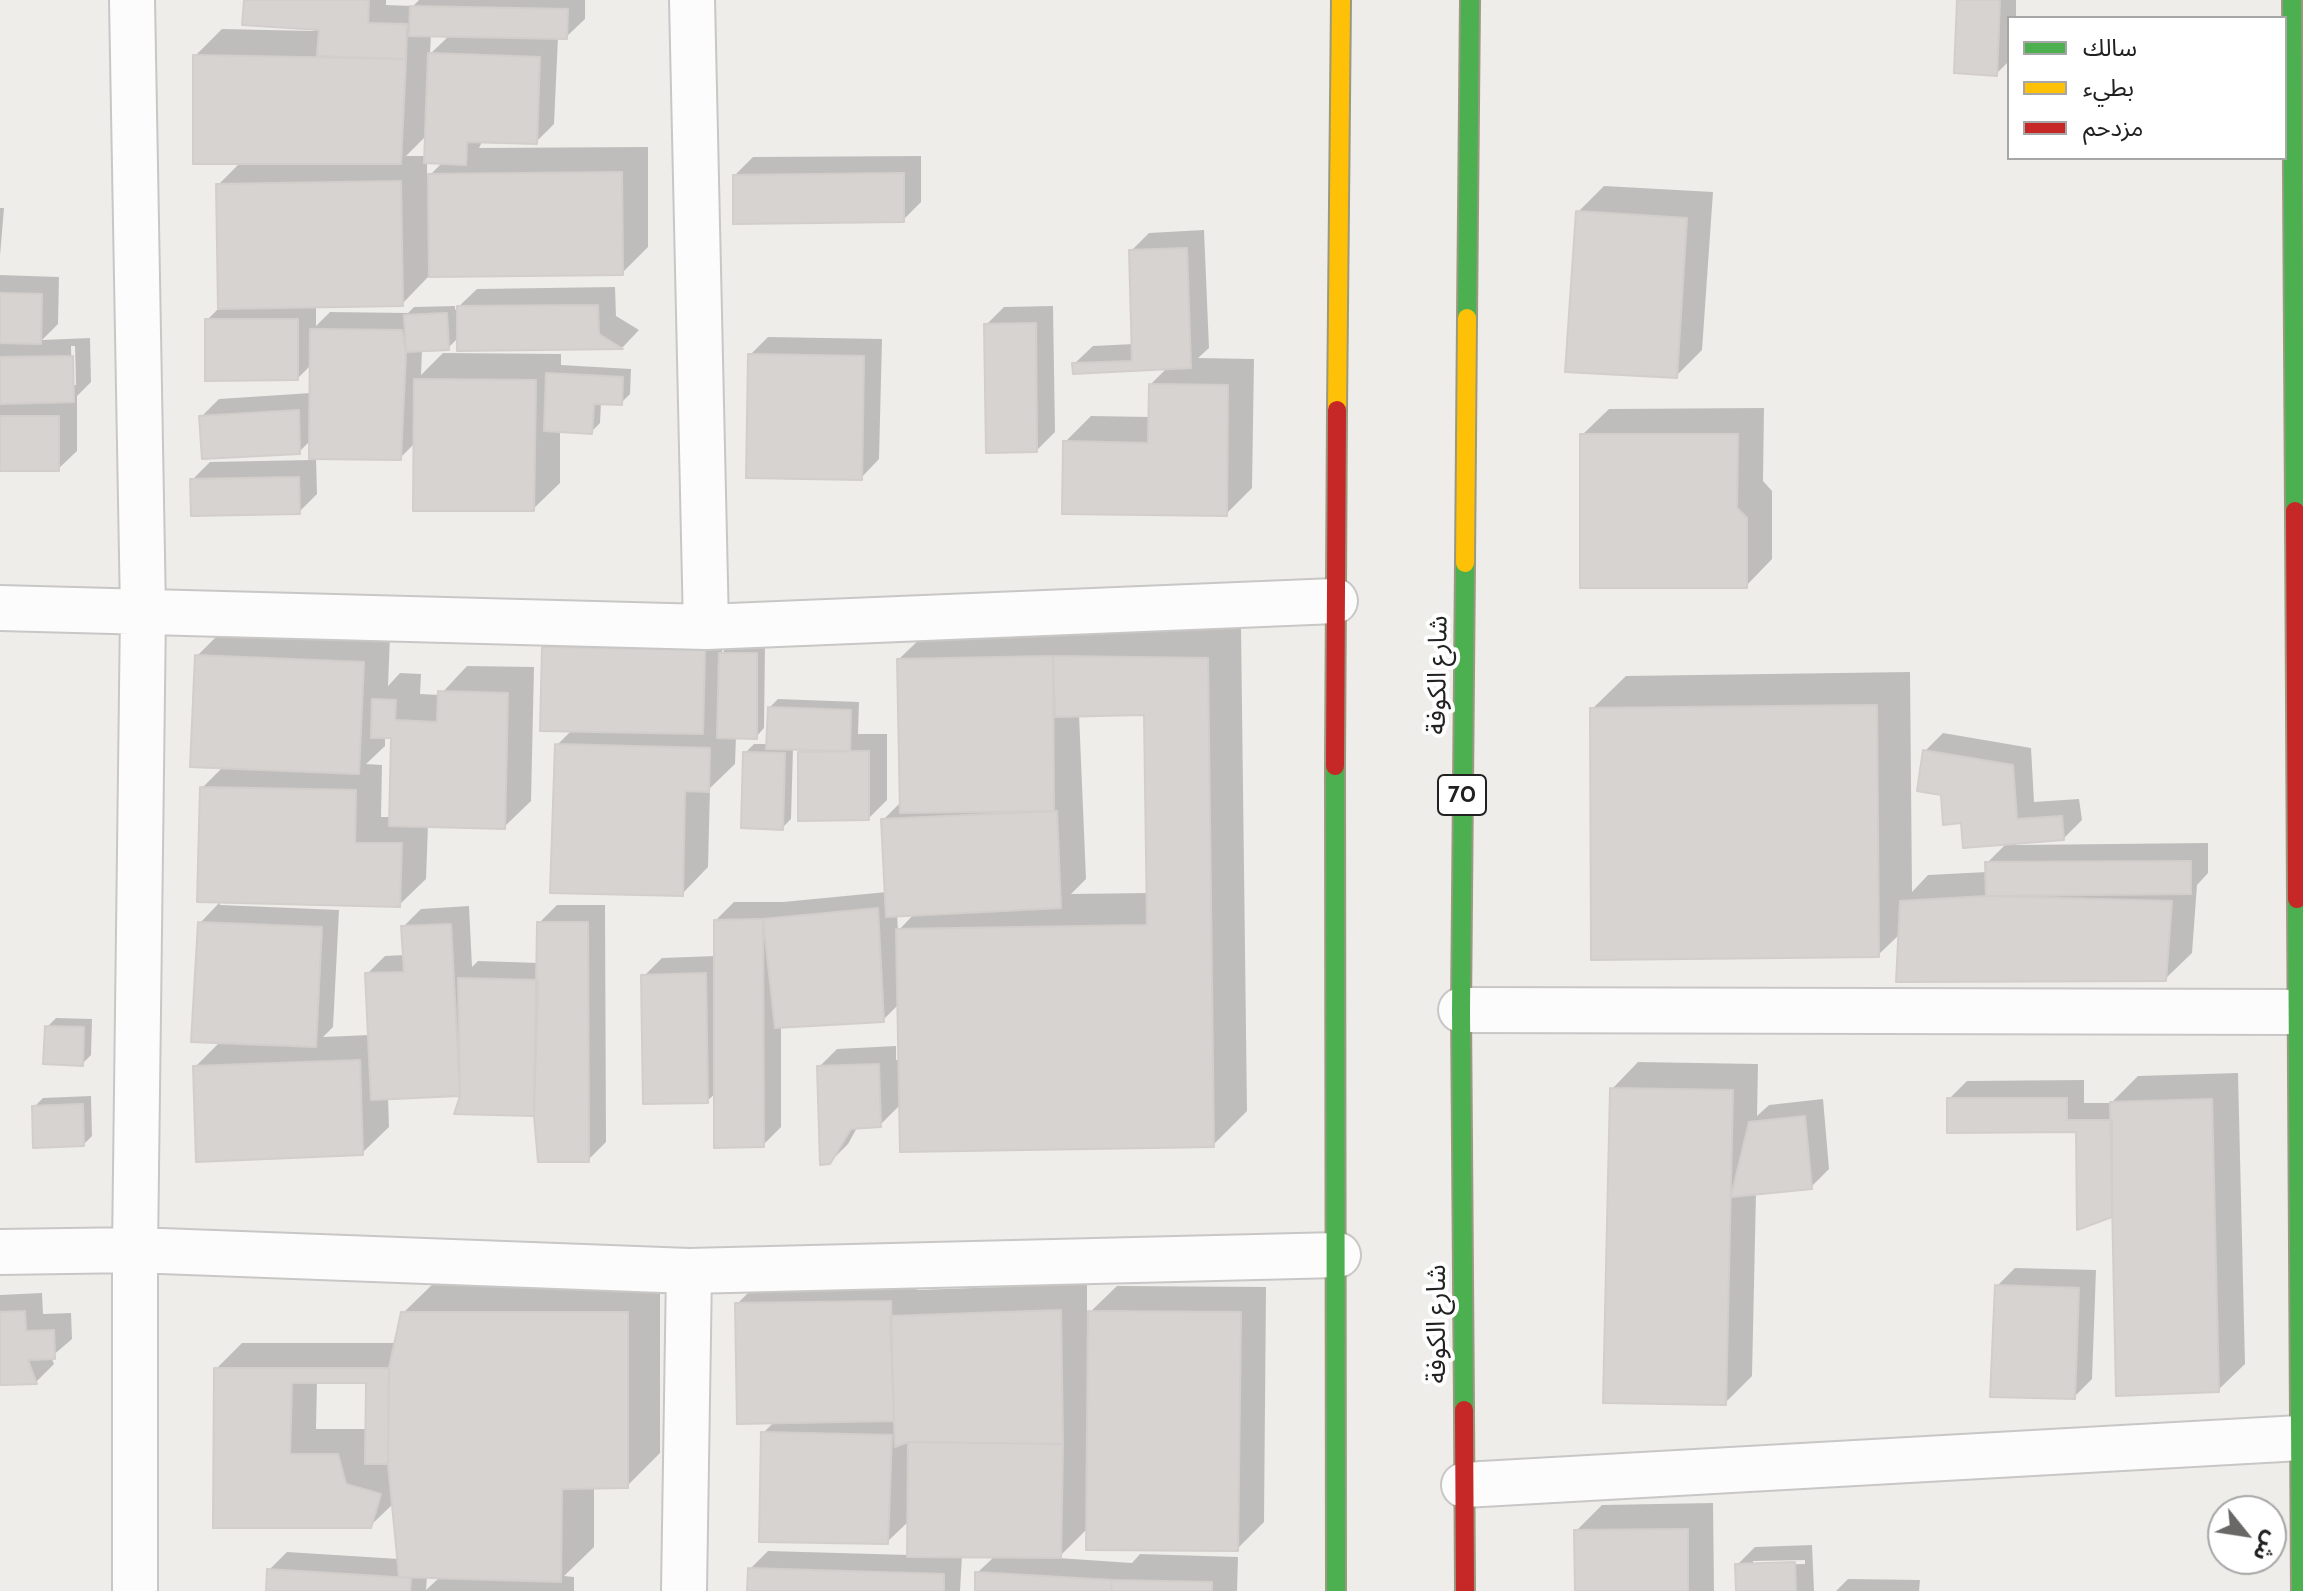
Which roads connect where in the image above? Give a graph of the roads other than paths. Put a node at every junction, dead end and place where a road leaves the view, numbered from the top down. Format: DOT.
graph roads {
  1 [pos="132,0"];
  2 [pos="692,0"];
  3 [pos="1341,0"];
  4 [pos="1470,0"];
  5 [pos="2292,0"];
  6 [pos="2299,360"];
  7 [pos="1335,601"];
  8 [pos="0,608"];
  9 [pos="143,611"];
  10 [pos="706,627"];
  11 [pos="2299,688"];
  12 [pos="1461,1010"];
  13 [pos="2300,1011"];
  14 [pos="135,1250"];
  15 [pos="0,1252"];
  16 [pos="1338,1255"];
  17 [pos="689,1271"];
  18 [pos="2302,1438"];
  19 [pos="1464,1485"];
  20 [pos="135,1591"];
  21 [pos="684,1591"];
  22 [pos="1336,1591"];
  23 [pos="1465,1591"];
  24 [pos="2301,1591"];
  1 -- 9 [label="street"];
  2 -- 10 [label="street"];
  3 -- 7 [label="main road"];
  4 -- 12 [label="main road, شارع الكوفة / 70"];
  5 -- 6 [label="main road"];
  6 -- 11 [label="main road"];
  7 -- 10 [label="street"];
  7 -- 16 [label="main road"];
  8 -- 9 [label="street"];
  9 -- 10 [label="street"];
  9 -- 14 [label="street"];
  11 -- 13 [label="main road"];
  12 -- 13 [label="street"];
  12 -- 19 [label="main road, شارع الكوفة / 70"];
  13 -- 18 [label="main road"];
  14 -- 15 [label="street"];
  14 -- 17 [label="street"];
  14 -- 20 [label="street"];
  16 -- 17 [label="street"];
  16 -- 22 [label="main road"];
  17 -- 21 [label="street"];
  18 -- 19 [label="street"];
  18 -- 24 [label="main road"];
  19 -- 23 [label="main road, شارع الكوفة / 70"];
}
